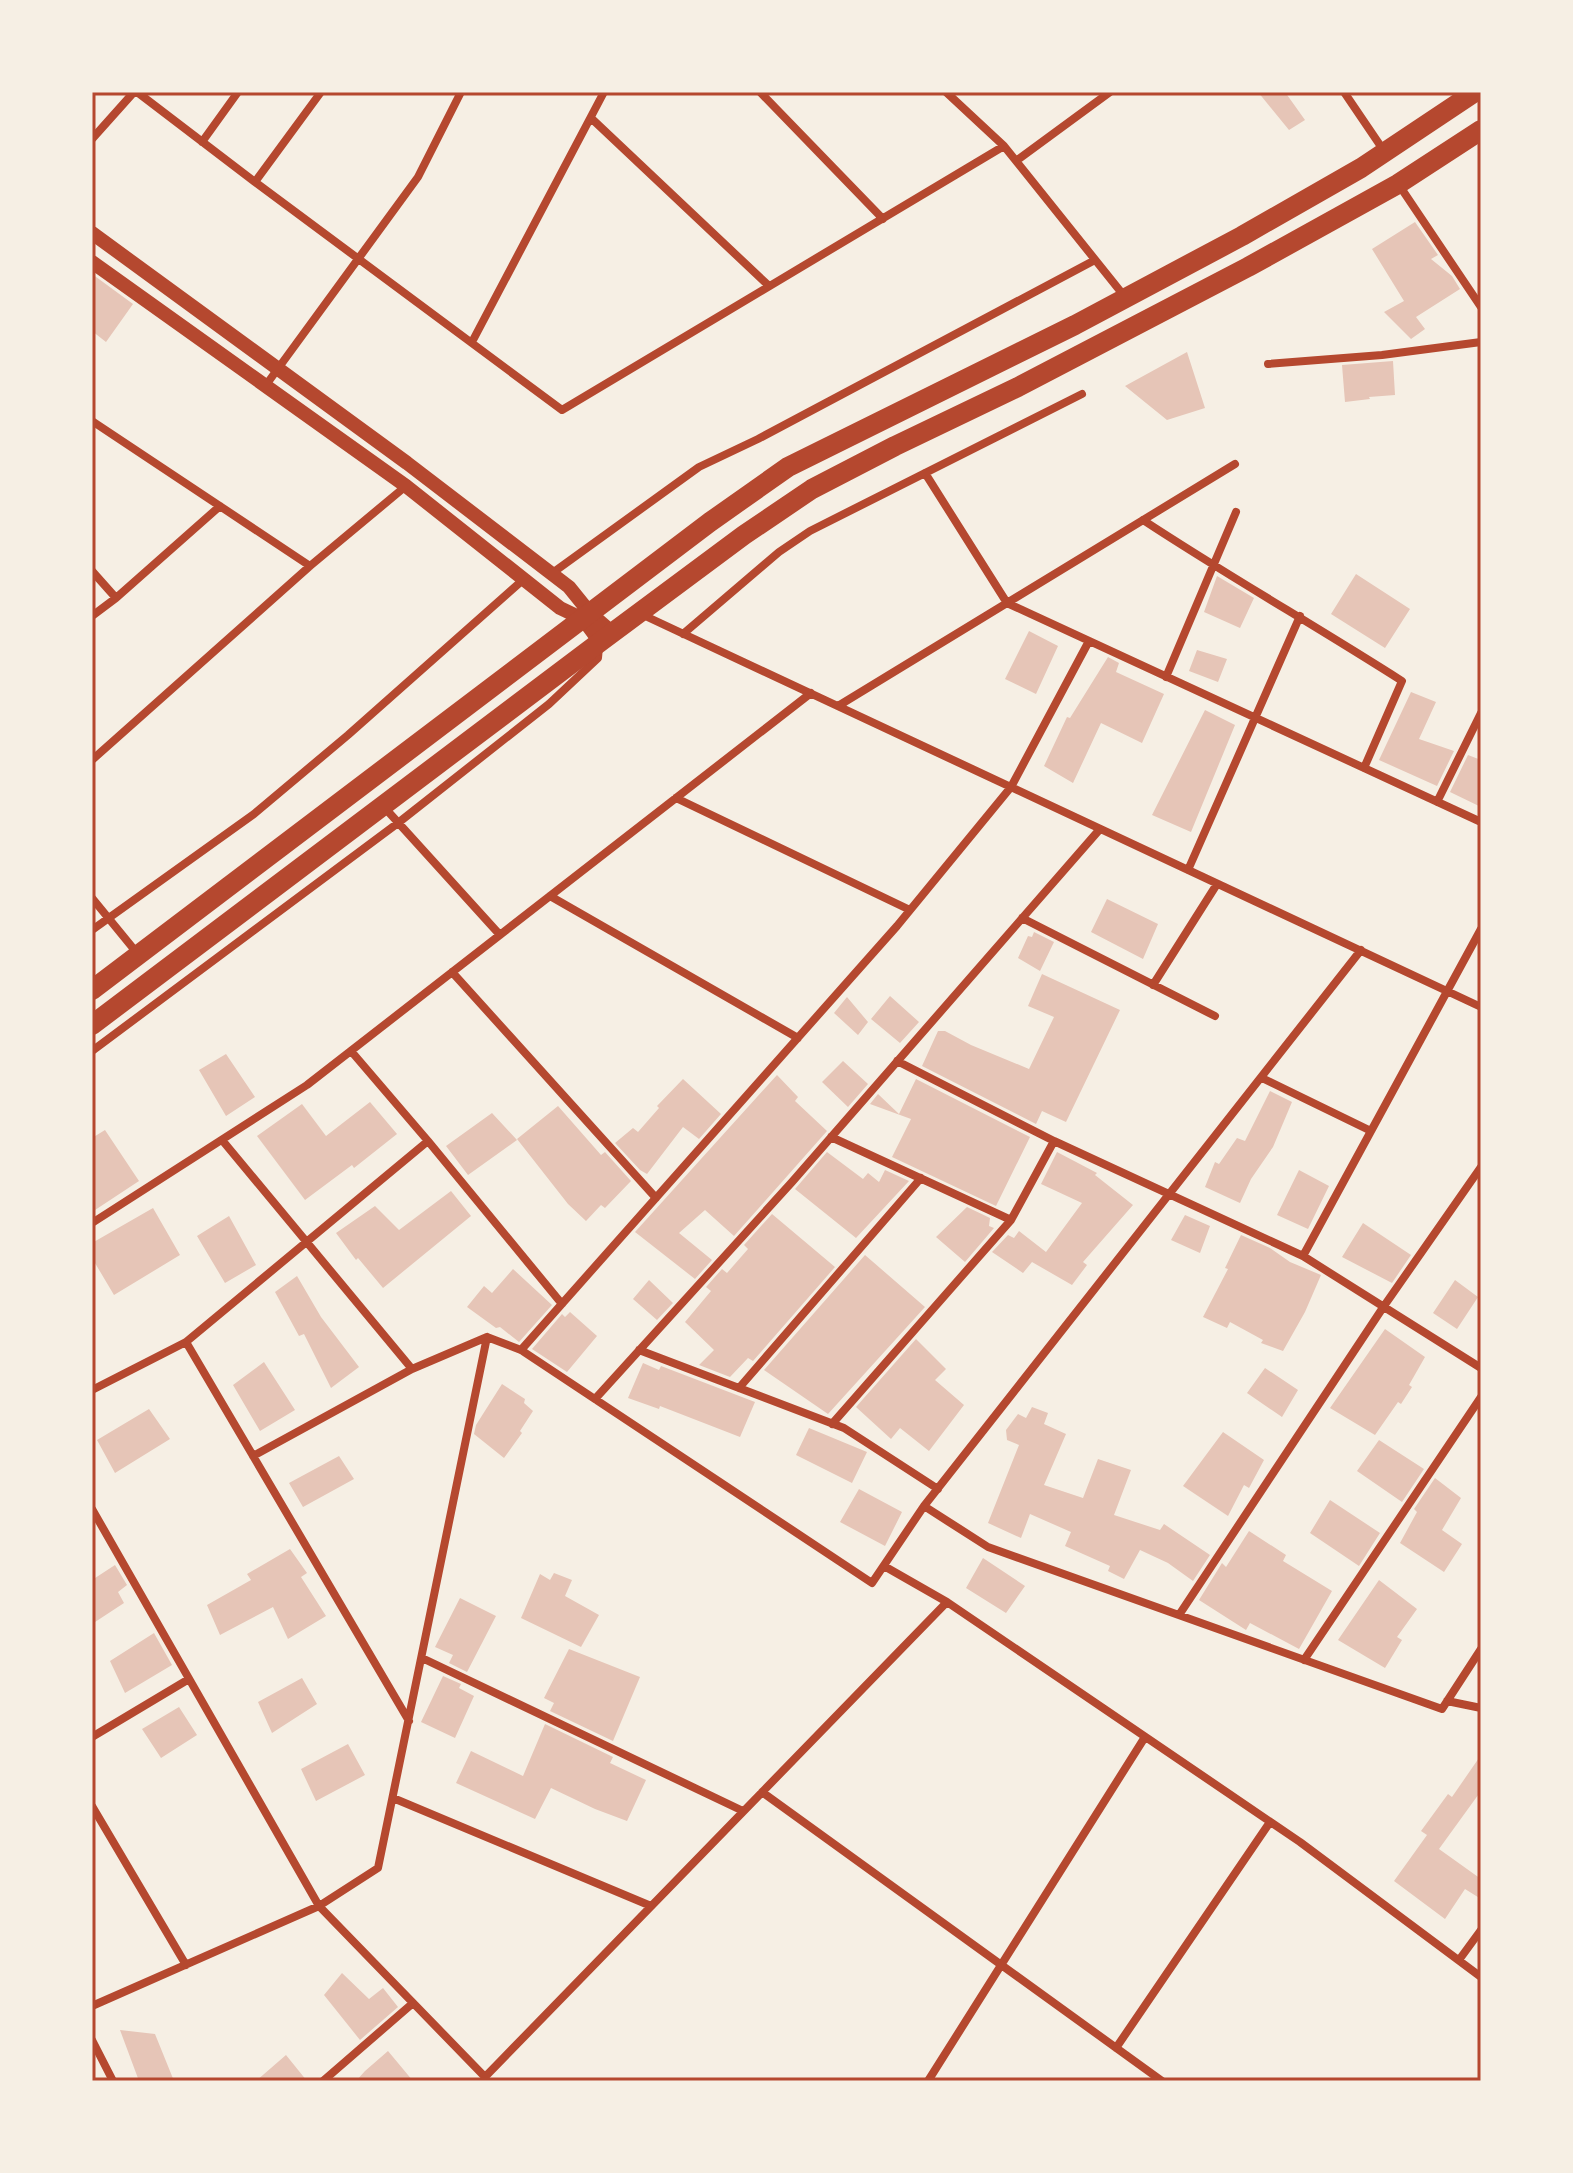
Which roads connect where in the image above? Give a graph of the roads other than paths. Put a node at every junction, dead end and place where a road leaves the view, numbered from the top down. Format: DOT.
graph roads {
  1 [pos="135,92"];
  2 [pos="238,92"];
  3 [pos="321,92"];
  4 [pos="461,92"];
  5 [pos="604,92"];
  6 [pos="760,92"];
  7 [pos="946,92"];
  8 [pos="1110,92"];
  9 [pos="1344,92"];
  10 [pos="1475,92"];
  11 [pos="591,118"];
  12 [pos="1481,130"];
  13 [pos="92,139"];
  14 [pos="202,142"];
  15 [pos="1004,146"];
  16 [pos="1385,152"];
  17 [pos="1016,161"];
  18 [pos="255,182"];
  19 [pos="1398,184"];
  20 [pos="883,219"];
  21 [pos="92,233"];
  22 [pos="360,259"];
  23 [pos="1095,260"];
  24 [pos="92,262"];
  25 [pos="769,286"];
  26 [pos="1125,298"];
  27 [pos="1481,307"];
  28 [pos="472,342"];
  29 [pos="1481,342"];
  30 [pos="1268,364"];
  31 [pos="278,368"];
  32 [pos="266,385"];
  33 [pos="1082,394"];
  34 [pos="92,421"];
  35 [pos="1235,464"];
  36 [pos="925,473"];
  37 [pos="406,486"];
  38 [pos="220,506"];
  39 [pos="1236,512"];
  40 [pos="1143,520"];
  41 [pos="310,566"];
  42 [pos="1212,566"];
  43 [pos="92,571"];
  44 [pos="551,574"];
  45 [pos="524,579"];
  46 [pos="116,598"];
  47 [pos="1007,603"];
  48 [pos="640,614"];
  49 [pos="92,616"];
  50 [pos="586,616"];
  51 [pos="1300,616"];
  52 [pos="683,634"];
  53 [pos="606,638"];
  54 [pos="1089,641"];
  55 [pos="1166,677"];
  56 [pos="811,693"];
  57 [pos="838,706"];
  58 [pos="1481,713"];
  59 [pos="1255,717"];
  60 [pos="92,760"];
  61 [pos="1364,768"];
  62 [pos="1011,787"];
  63 [pos="676,798"];
  64 [pos="1437,802"];
  65 [pos="384,807"];
  66 [pos="1481,822"];
  67 [pos="398,823"];
  68 [pos="1100,829"];
  69 [pos="1188,870"];
  70 [pos="1217,884"];
  71 [pos="550,896"];
  72 [pos="92,898"];
  73 [pos="910,910"];
  74 [pos="109,918"];
  75 [pos="1022,918"];
  76 [pos="1481,929"];
  77 [pos="92,930"];
  78 [pos="500,935"];
  79 [pos="1361,950"];
  80 [pos="138,954"];
  81 [pos="452,972"];
  82 [pos="1153,985"];
  83 [pos="92,990"];
  84 [pos="1446,991"];
  85 [pos="1481,1007"];
  86 [pos="1215,1016"];
  87 [pos="92,1025"];
  88 [pos="798,1038"];
  89 [pos="92,1051"];
  90 [pos="351,1051"];
  91 [pos="897,1061"];
  92 [pos="1262,1078"];
  93 [pos="1371,1131"];
  94 [pos="831,1137"];
  95 [pos="222,1140"];
  96 [pos="428,1141"];
  97 [pos="1054,1141"];
  98 [pos="1481,1167"];
  99 [pos="921,1178"];
  100 [pos="1171,1195"];
  101 [pos="656,1198"];
  102 [pos="1011,1220"];
  103 [pos="92,1223"];
  104 [pos="308,1242"];
  105 [pos="1303,1256"];
  106 [pos="562,1304"];
  107 [pos="1384,1306"];
  108 [pos="487,1337"];
  109 [pos="186,1342"];
  110 [pos="521,1350"];
  111 [pos="639,1350"];
  112 [pos="1481,1368"];
  113 [pos="412,1369"];
  114 [pos="739,1388"];
  115 [pos="92,1390"];
  116 [pos="1481,1397"];
  117 [pos="595,1399"];
  118 [pos="832,1424"];
  119 [pos="253,1456"];
  120 [pos="938,1489"];
  121 [pos="924,1506"];
  122 [pos="92,1509"];
  123 [pos="884,1566"];
  124 [pos="947,1602"];
  125 [pos="1179,1615"];
  126 [pos="1481,1649"];
  127 [pos="422,1658"];
  128 [pos="1304,1660"];
  129 [pos="189,1679"];
  130 [pos="1447,1701"];
  131 [pos="1481,1708"];
  132 [pos="409,1721"];
  133 [pos="92,1737"];
  134 [pos="1145,1737"];
  135 [pos="762,1792"];
  136 [pos="393,1798"];
  137 [pos="92,1806"];
  138 [pos="743,1811"];
  139 [pos="1270,1822"];
  140 [pos="319,1906"];
  141 [pos="651,1906"];
  142 [pos="1481,1930"];
  143 [pos="1459,1960"];
  144 [pos="186,1965"];
  145 [pos="1000,1966"];
  146 [pos="1481,1977"];
  147 [pos="413,2003"];
  148 [pos="92,2006"];
  149 [pos="92,2040"];
  150 [pos="1116,2048"];
  151 [pos="487,2079"];
  152 [pos="113,2081"];
  153 [pos="323,2081"];
  154 [pos="928,2081"];
  155 [pos="1162,2081"];
  1 -- 13 [label="street"];
  1 -- 14 [label="street"];
  2 -- 14 [label="street"];
  3 -- 18 [label="street"];
  4 -- 22 [label="street"];
  5 -- 11 [label="street"];
  6 -- 20 [label="street"];
  7 -- 15 [label="street"];
  8 -- 17 [label="street"];
  9 -- 16 [label="street"];
  10 -- 16 [label="highway"];
  11 -- 25 [label="street"];
  11 -- 28 [label="street"];
  12 -- 19 [label="highway"];
  14 -- 18 [label="street"];
  15 -- 17 [label="street"];
  15 -- 20 [label="street"];
  16 -- 26 [label="highway"];
  17 -- 23 [label="street"];
  18 -- 22 [label="street"];
  19 -- 27 [label="street"];
  19 -- 48 [label="highway"];
  20 -- 25 [label="street"];
  21 -- 31 [label="street"];
  22 -- 28 [label="street"];
  22 -- 31 [label="street"];
  23 -- 26 [label="street"];
  23 -- 44 [label="street"];
  24 -- 32 [label="street"];
  25 -- 28 [label="street"];
  26 -- 50 [label="highway"];
  29 -- 30 [label="street"];
  31 -- 32 [label="street"];
  31 -- 44 [label="street"];
  32 -- 37 [label="street"];
  33 -- 36 [label="street"];
  34 -- 38 [label="street"];
  35 -- 40 [label="street"];
  36 -- 47 [label="street"];
  36 -- 52 [label="street"];
  37 -- 41 [label="street"];
  37 -- 45 [label="street"];
  38 -- 41 [label="street"];
  38 -- 46 [label="street"];
  39 -- 42 [label="street"];
  40 -- 42 [label="street"];
  40 -- 47 [label="street"];
  41 -- 60 [label="street"];
  42 -- 51 [label="street"];
  42 -- 55 [label="street"];
  43 -- 46 [label="street"];
  44 -- 50 [label="street"];
  45 -- 50 [label="street"];
  45 -- 74 [label="street"];
  46 -- 49 [label="street"];
  47 -- 54 [label="street"];
  47 -- 57 [label="street"];
  48 -- 52 [label="street"];
  48 -- 53 [label="highway"];
  50 -- 53 [label="street"];
  50 -- 80 [label="highway"];
  51 -- 59 [label="street"];
  51 -- 61 [label="street"];
  52 -- 56 [label="street"];
  53 -- 65 [label="highway"];
  53 -- 67 [label="street"];
  54 -- 55 [label="street"];
  54 -- 62 [label="street"];
  55 -- 59 [label="street"];
  56 -- 57 [label="street"];
  56 -- 63 [label="street"];
  57 -- 62 [label="street"];
  58 -- 64 [label="street"];
  59 -- 61 [label="street"];
  59 -- 69 [label="street"];
  61 -- 64 [label="street"];
  62 -- 68 [label="street"];
  62 -- 73 [label="street"];
  63 -- 71 [label="street"];
  63 -- 73 [label="street"];
  64 -- 66 [label="street"];
  65 -- 67 [label="street"];
  65 -- 87 [label="highway"];
  67 -- 78 [label="street"];
  67 -- 89 [label="street"];
  68 -- 69 [label="street"];
  68 -- 75 [label="street"];
  69 -- 70 [label="street"];
  70 -- 79 [label="street"];
  70 -- 82 [label="street"];
  71 -- 78 [label="street"];
  71 -- 88 [label="street"];
  72 -- 74 [label="street"];
  73 -- 88 [label="street"];
  74 -- 77 [label="street"];
  74 -- 80 [label="street"];
  75 -- 82 [label="street"];
  75 -- 91 [label="street"];
  76 -- 84 [label="street"];
  78 -- 81 [label="street"];
  79 -- 84 [label="street"];
  79 -- 92 [label="street"];
  80 -- 83 [label="highway"];
  81 -- 90 [label="street"];
  81 -- 101 [label="street"];
  82 -- 86 [label="street"];
  84 -- 85 [label="street"];
  84 -- 93 [label="street"];
  88 -- 101 [label="street"];
  90 -- 95 [label="street"];
  90 -- 96 [label="street"];
  91 -- 94 [label="street"];
  91 -- 97 [label="street"];
  92 -- 93 [label="street"];
  92 -- 100 [label="street"];
  93 -- 105 [label="street"];
  94 -- 99 [label="street"];
  94 -- 111 [label="street"];
  95 -- 103 [label="street"];
  95 -- 104 [label="street"];
  96 -- 104 [label="street"];
  96 -- 106 [label="street"];
  97 -- 100 [label="street"];
  97 -- 102 [label="street"];
  98 -- 107 [label="street"];
  99 -- 102 [label="street"];
  99 -- 114 [label="street"];
  100 -- 105 [label="street"];
  100 -- 120 [label="street"];
  101 -- 106 [label="street"];
  102 -- 118 [label="street"];
  104 -- 109 [label="street"];
  104 -- 113 [label="street"];
  105 -- 107 [label="street"];
  106 -- 110 [label="street"];
  107 -- 112 [label="street"];
  107 -- 125 [label="street"];
  108 -- 110 [label="street"];
  108 -- 113 [label="street"];
  108 -- 127 [label="street"];
  109 -- 115 [label="street"];
  109 -- 119 [label="street"];
  110 -- 117 [label="street"];
  111 -- 114 [label="street"];
  111 -- 117 [label="street"];
  113 -- 119 [label="street"];
  114 -- 118 [label="street"];
  116 -- 128 [label="street"];
  117 -- 123 [label="street"];
  118 -- 120 [label="street"];
  119 -- 132 [label="street"];
  120 -- 121 [label="street"];
  121 -- 123 [label="street"];
  121 -- 125 [label="street"];
  122 -- 129 [label="street"];
  123 -- 124 [label="street"];
  124 -- 134 [label="street"];
  124 -- 135 [label="street"];
  125 -- 128 [label="street"];
  126 -- 130 [label="street"];
  127 -- 132 [label="street"];
  127 -- 138 [label="street"];
  128 -- 130 [label="street"];
  129 -- 133 [label="street"];
  129 -- 140 [label="street"];
  130 -- 131 [label="street"];
  132 -- 136 [label="street"];
  134 -- 139 [label="street"];
  134 -- 145 [label="street"];
  135 -- 138 [label="street"];
  135 -- 145 [label="street"];
  136 -- 140 [label="street"];
  136 -- 141 [label="street"];
  137 -- 144 [label="street"];
  138 -- 141 [label="street"];
  139 -- 143 [label="street"];
  139 -- 150 [label="street"];
  140 -- 144 [label="street"];
  140 -- 147 [label="street"];
  141 -- 151 [label="street"];
  142 -- 143 [label="street"];
  143 -- 146 [label="street"];
  144 -- 148 [label="street"];
  145 -- 150 [label="street"];
  145 -- 154 [label="street"];
  147 -- 151 [label="street"];
  147 -- 153 [label="street"];
  149 -- 152 [label="street"];
  150 -- 155 [label="street"];
}
